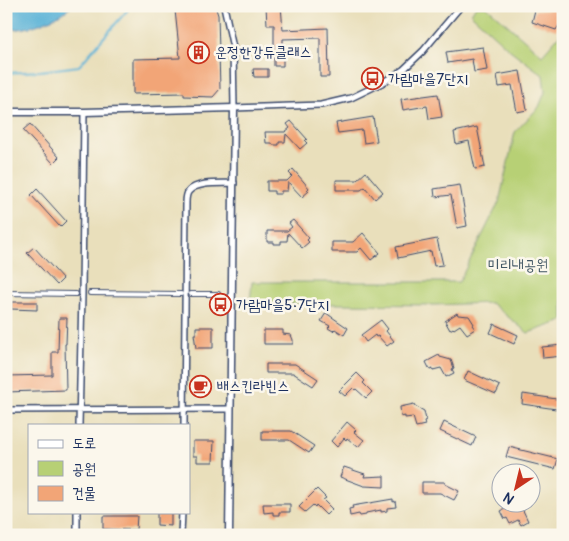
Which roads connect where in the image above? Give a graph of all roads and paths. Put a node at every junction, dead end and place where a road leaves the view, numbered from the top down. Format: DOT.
graph roads {
  1 [pos="224,6"];
  2 [pos="461,6"];
  3 [pos="234,108"];
  4 [pos="6,112"];
  5 [pos="84,112"];
  6 [pos="234,183"];
  7 [pos="6,293"];
  8 [pos="90,293"];
  9 [pos="76,294"];
  10 [pos="181,294"];
  11 [pos="191,294"];
  12 [pos="218,294"];
  13 [pos="184,409"];
  14 [pos="230,409"];
  15 [pos="6,410"];
  16 [pos="80,410"];
  17 [pos="79,424"];
  18 [pos="184,424"];
  19 [pos="77,514"];
  20 [pos="182,514"];
  21 [pos="77,535"];
  22 [pos="181,535"];
  23 [pos="229,535"];
  1 -- 3 [label="street"];
  2 -- 3 [label="street"];
  3 -- 5 [label="street"];
  3 -- 6 [label="street"];
  4 -- 5 [label="street"];
  5 -- 16 [label="street"];
  6 -- 13 [label="street"];
  6 -- 14 [label="street"];
  7 -- 9 [label="street"];
  8 -- 10 [label="street"];
  11 -- 12 [label="street"];
  13 -- 14 [label="street"];
  13 -- 16 [label="street"];
  13 -- 18 [label="street"];
  14 -- 23 [label="street"];
  15 -- 16 [label="street"];
  16 -- 17 [label="street"];
  19 -- 21 [label="street"];
  20 -- 22 [label="street"];
}
